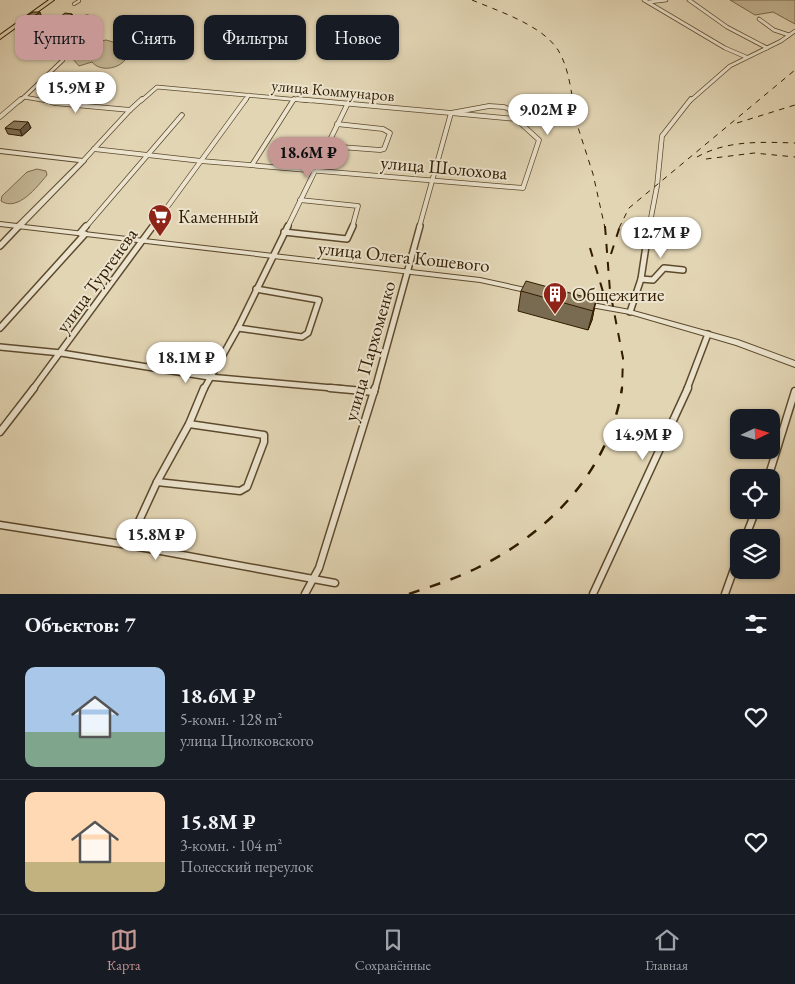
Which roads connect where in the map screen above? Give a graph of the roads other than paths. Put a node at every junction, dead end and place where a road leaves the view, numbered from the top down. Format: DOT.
graph roads {
  1 [pos="46,0"];
  2 [pos="52,0"];
  3 [pos="666,0"];
  4 [pos="689,0"];
  5 [pos="79,1"];
  6 [pos="646,1"];
  7 [pos="74,4"];
  8 [pos="758,19"];
  9 [pos="795,31"];
  10 [pos="0,32"];
  11 [pos="789,35"];
  12 [pos="0,37"];
  13 [pos="767,48"];
  14 [pos="746,57"];
  15 [pos="63,60"];
  16 [pos="249,95"];
  17 [pos="24,97"];
  18 [pos="294,99"];
  19 [pos="348,103"];
  20 [pos="130,110"];
  21 [pos="450,113"];
  22 [pos="182,115"];
  23 [pos="0,117"];
  24 [pos="516,119"];
  25 [pos="337,124"];
  26 [pos="326,146"];
  27 [pos="94,149"];
  28 [pos="0,152"];
  29 [pos="149,155"];
  30 [pos="83,161"];
  31 [pos="201,161"];
  32 [pos="252,165"];
  33 [pos="314,170"];
  34 [pos="433,181"];
  35 [pos="300,200"];
  36 [pos="0,224"];
  37 [pos="19,226"];
  38 [pos="284,232"];
  39 [pos="82,233"];
  40 [pos="144,240"];
  41 [pos="0,246"];
  42 [pos="272,257"];
  43 [pos="683,270"];
  44 [pos="406,272"];
  45 [pos="641,279"];
  46 [pos="256,289"];
  47 [pos="540,294"];
  48 [pos="577,302"];
  49 [pos="630,312"];
  50 [pos="0,328"];
  51 [pos="238,328"];
  52 [pos="708,334"];
  53 [pos="0,347"];
  54 [pos="61,353"];
  55 [pos="795,364"];
  56 [pos="209,377"];
  57 [pos="795,391"];
  58 [pos="374,392"];
  59 [pos="188,424"];
  60 [pos="0,432"];
  61 [pos="771,469"];
  62 [pos="157,482"];
  63 [pos="0,525"];
  64 [pos="128,545"];
  65 [pos="315,579"];
  66 [pos="731,579"];
  67 [pos="335,583"];
  68 [pos="305,594"];
  69 [pos="593,594"];
  70 [pos="725,594"];
  1 -- 10 [label="main road"];
  2 -- 12 [label="main road"];
  3 -- 6 [label="street"];
  4 -- 13 [label="street"];
  5 -- 7 [label="street"];
  6 -- 14 [label="street"];
  8 -- 11 [label="street"];
  9 -- 11 [label="street"];
  11 -- 13 [label="street"];
  13 -- 14 [label="street"];
  14 -- 45 [label="street"];
  15 -- 17 [label="street"];
  16 -- 18 [label="street, улица Коммунаров"];
  16 -- 20 [label="street, улица Коммунаров"];
  16 -- 31 [label="street, улица Тургенева"];
  17 -- 20 [label="street"];
  17 -- 23 [label="street"];
  18 -- 19 [label="street, улица Коммунаров"];
  18 -- 32 [label="street"];
  19 -- 21 [label="street, улица Коммунаров"];
  19 -- 25 [label="street"];
  20 -- 27 [label="street"];
  21 -- 24 [label="street"];
  21 -- 24 [label="street, улица Коммунаров"];
  21 -- 34 [label="street, улица Пархоменко"];
  22 -- 29 [label="street"];
  24 -- 34 [label="street, улица Шолохова"];
  25 -- 26 [label="street"];
  25 -- 26 [label="street"];
  26 -- 33 [label="street"];
  27 -- 29 [label="street, улица Шолохова"];
  27 -- 30 [label="street"];
  28 -- 30 [label="street"];
  29 -- 31 [label="street, улица Шолохова"];
  29 -- 39 [label="street"];
  30 -- 37 [label="street"];
  31 -- 32 [label="street, улица Шолохова"];
  31 -- 40 [label="street, улица Тургенева"];
  32 -- 33 [label="street, улица Шолохова"];
  33 -- 34 [label="street, улица Шолохова"];
  33 -- 35 [label="street"];
  34 -- 44 [label="street, улица Пархоменко"];
  35 -- 38 [label="street"];
  35 -- 38 [label="street"];
  36 -- 37 [label="street, улица Олега Кошевого"];
  37 -- 39 [label="street, улица Олега Кошевого"];
  37 -- 41 [label="street"];
  38 -- 42 [label="street"];
  39 -- 40 [label="street, улица Олега Кошевого"];
  39 -- 50 [label="street"];
  40 -- 42 [label="street, улица Олега Кошевого"];
  40 -- 54 [label="street, улица Тургенева"];
  42 -- 44 [label="street, улица Олега Кошевого"];
  42 -- 46 [label="street"];
  43 -- 45 [label="street"];
  44 -- 47 [label="street, улица Олега Кошевого"];
  44 -- 58 [label="street, улица Пархоменко"];
  45 -- 49 [label="street"];
  46 -- 51 [label="street"];
  46 -- 51 [label="street"];
  48 -- 49 [label="street"];
  49 -- 52 [label="street"];
  51 -- 56 [label="street"];
  52 -- 55 [label="street"];
  52 -- 69 [label="street"];
  53 -- 54 [label="street"];
  54 -- 56 [label="street"];
  54 -- 60 [label="street, улица Тургенева"];
  56 -- 58 [label="street"];
  56 -- 59 [label="street"];
  57 -- 61 [label="street"];
  58 -- 65 [label="street, улица Пархоменко"];
  59 -- 62 [label="street"];
  59 -- 62 [label="street"];
  62 -- 64 [label="street"];
  63 -- 64 [label="street"];
  64 -- 65 [label="street"];
  65 -- 67 [label="street"];
  65 -- 68 [label="street, улица Пархоменко"];
  66 -- 70 [label="street"];
}
